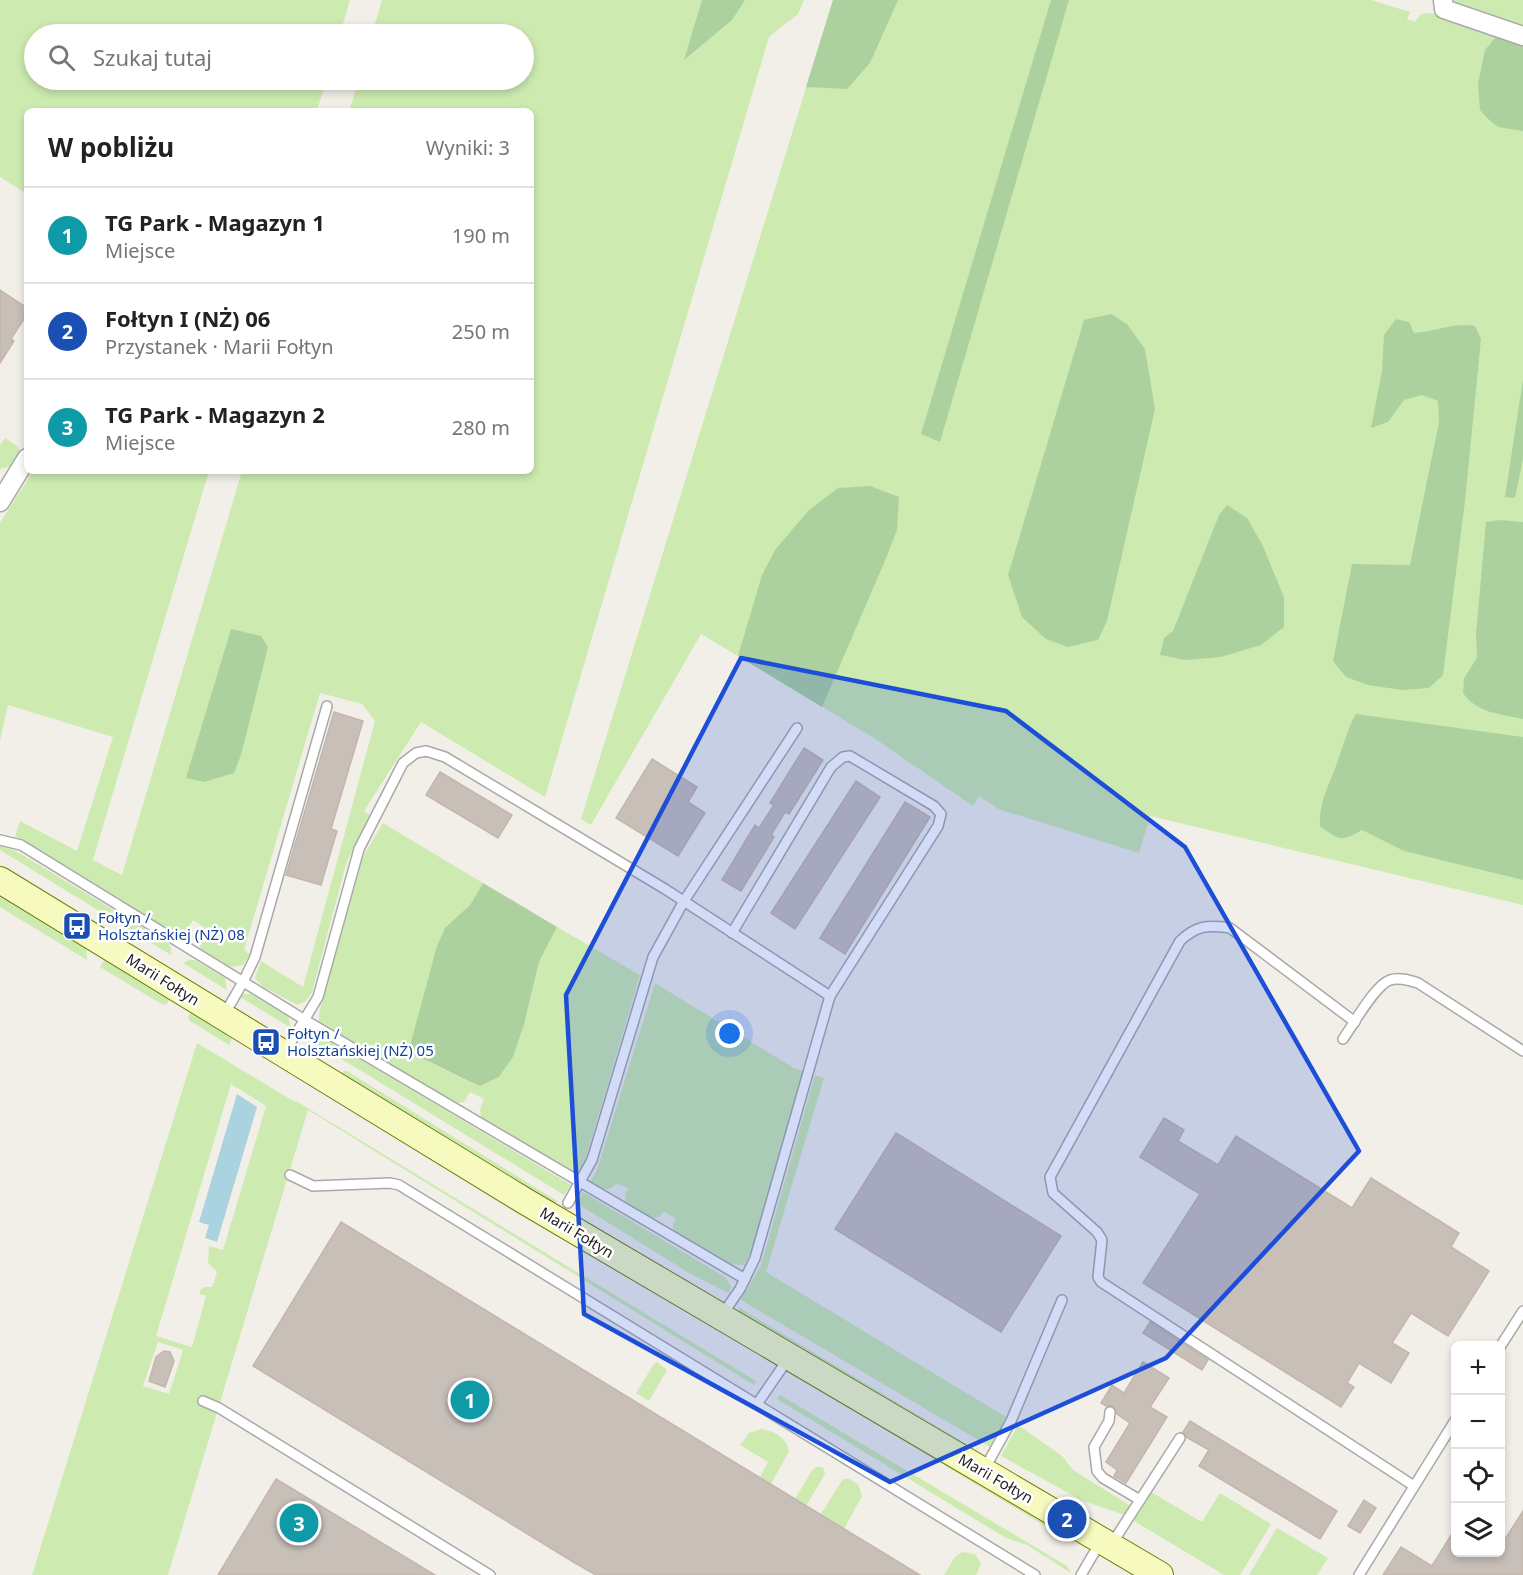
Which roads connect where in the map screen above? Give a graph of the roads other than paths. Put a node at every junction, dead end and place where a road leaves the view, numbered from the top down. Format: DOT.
graph roads {
  1 [pos="1443,5"];
  2 [pos="1523,36"];
  3 [pos="24,462"];
  4 [pos="5,483"];
  5 [pos="0,502"];
  6 [pos="327,706"];
  7 [pos="797,728"];
  8 [pos="0,840"];
  9 [pos="0,880"];
  10 [pos="684,901"];
  11 [pos="732,933"];
  12 [pos="243,982"];
  13 [pos="830,996"];
  14 [pos="223,1016"];
  15 [pos="305,1020"];
  16 [pos="1355,1022"];
  17 [pos="1343,1039"];
  18 [pos="1523,1051"];
  19 [pos="284,1053"];
  20 [pos="290,1175"];
  21 [pos="581,1183"];
  22 [pos="568,1203"];
  23 [pos="745,1279"];
  24 [pos="1062,1300"];
  25 [pos="1523,1311"];
  26 [pos="720,1317"];
  27 [pos="1504,1341"];
  28 [pos="789,1357"];
  29 [pos="203,1401"];
  30 [pos="757,1404"];
  31 [pos="1110,1412"];
  32 [pos="1451,1426"];
  33 [pos="1180,1438"];
  34 [pos="984,1471"];
  35 [pos="1414,1486"];
  36 [pos="1140,1500"];
  37 [pos="1106,1542"];
  38 [pos="490,1575"];
  39 [pos="1035,1575"];
  40 [pos="1081,1575"];
  41 [pos="1160,1575"];
  42 [pos="1359,1575"];
  1 -- 2 [label="street"];
  3 -- 4 [label="street"];
  4 -- 5 [label="street"];
  6 -- 12 [label="lane"];
  7 -- 10 [label="lane"];
  8 -- 12 [label="lane"];
  9 -- 14 [label="street, Marii Fołtyn"];
  10 -- 11 [label="lane"];
  10 -- 15 [label="lane"];
  10 -- 21 [label="lane"];
  11 -- 13 [label="lane"];
  11 -- 13 [label="lane"];
  12 -- 14 [label="lane"];
  12 -- 15 [label="lane"];
  13 -- 23 [label="lane"];
  14 -- 19 [label="street, Marii Fołtyn"];
  15 -- 19 [label="lane"];
  15 -- 21 [label="lane"];
  16 -- 17 [label="lane"];
  16 -- 18 [label="lane"];
  16 -- 35 [label="lane"];
  19 -- 26 [label="street, Marii Fołtyn"];
  20 -- 30 [label="lane"];
  21 -- 22 [label="lane"];
  21 -- 23 [label="lane"];
  23 -- 26 [label="lane"];
  24 -- 34 [label="lane"];
  25 -- 27 [label="lane"];
  26 -- 28 [label="street, Marii Fołtyn"];
  28 -- 30 [label="lane"];
  28 -- 34 [label="street, Marii Fołtyn"];
  29 -- 38 [label="lane"];
  30 -- 39 [label="lane"];
  31 -- 36 [label="lane"];
  32 -- 35 [label="lane"];
  33 -- 36 [label="lane"];
  34 -- 37 [label="street, Marii Fołtyn"];
  35 -- 42 [label="lane"];
  36 -- 37 [label="lane"];
  37 -- 40 [label="lane"];
  37 -- 41 [label="street, Marii Fołtyn"];
}
